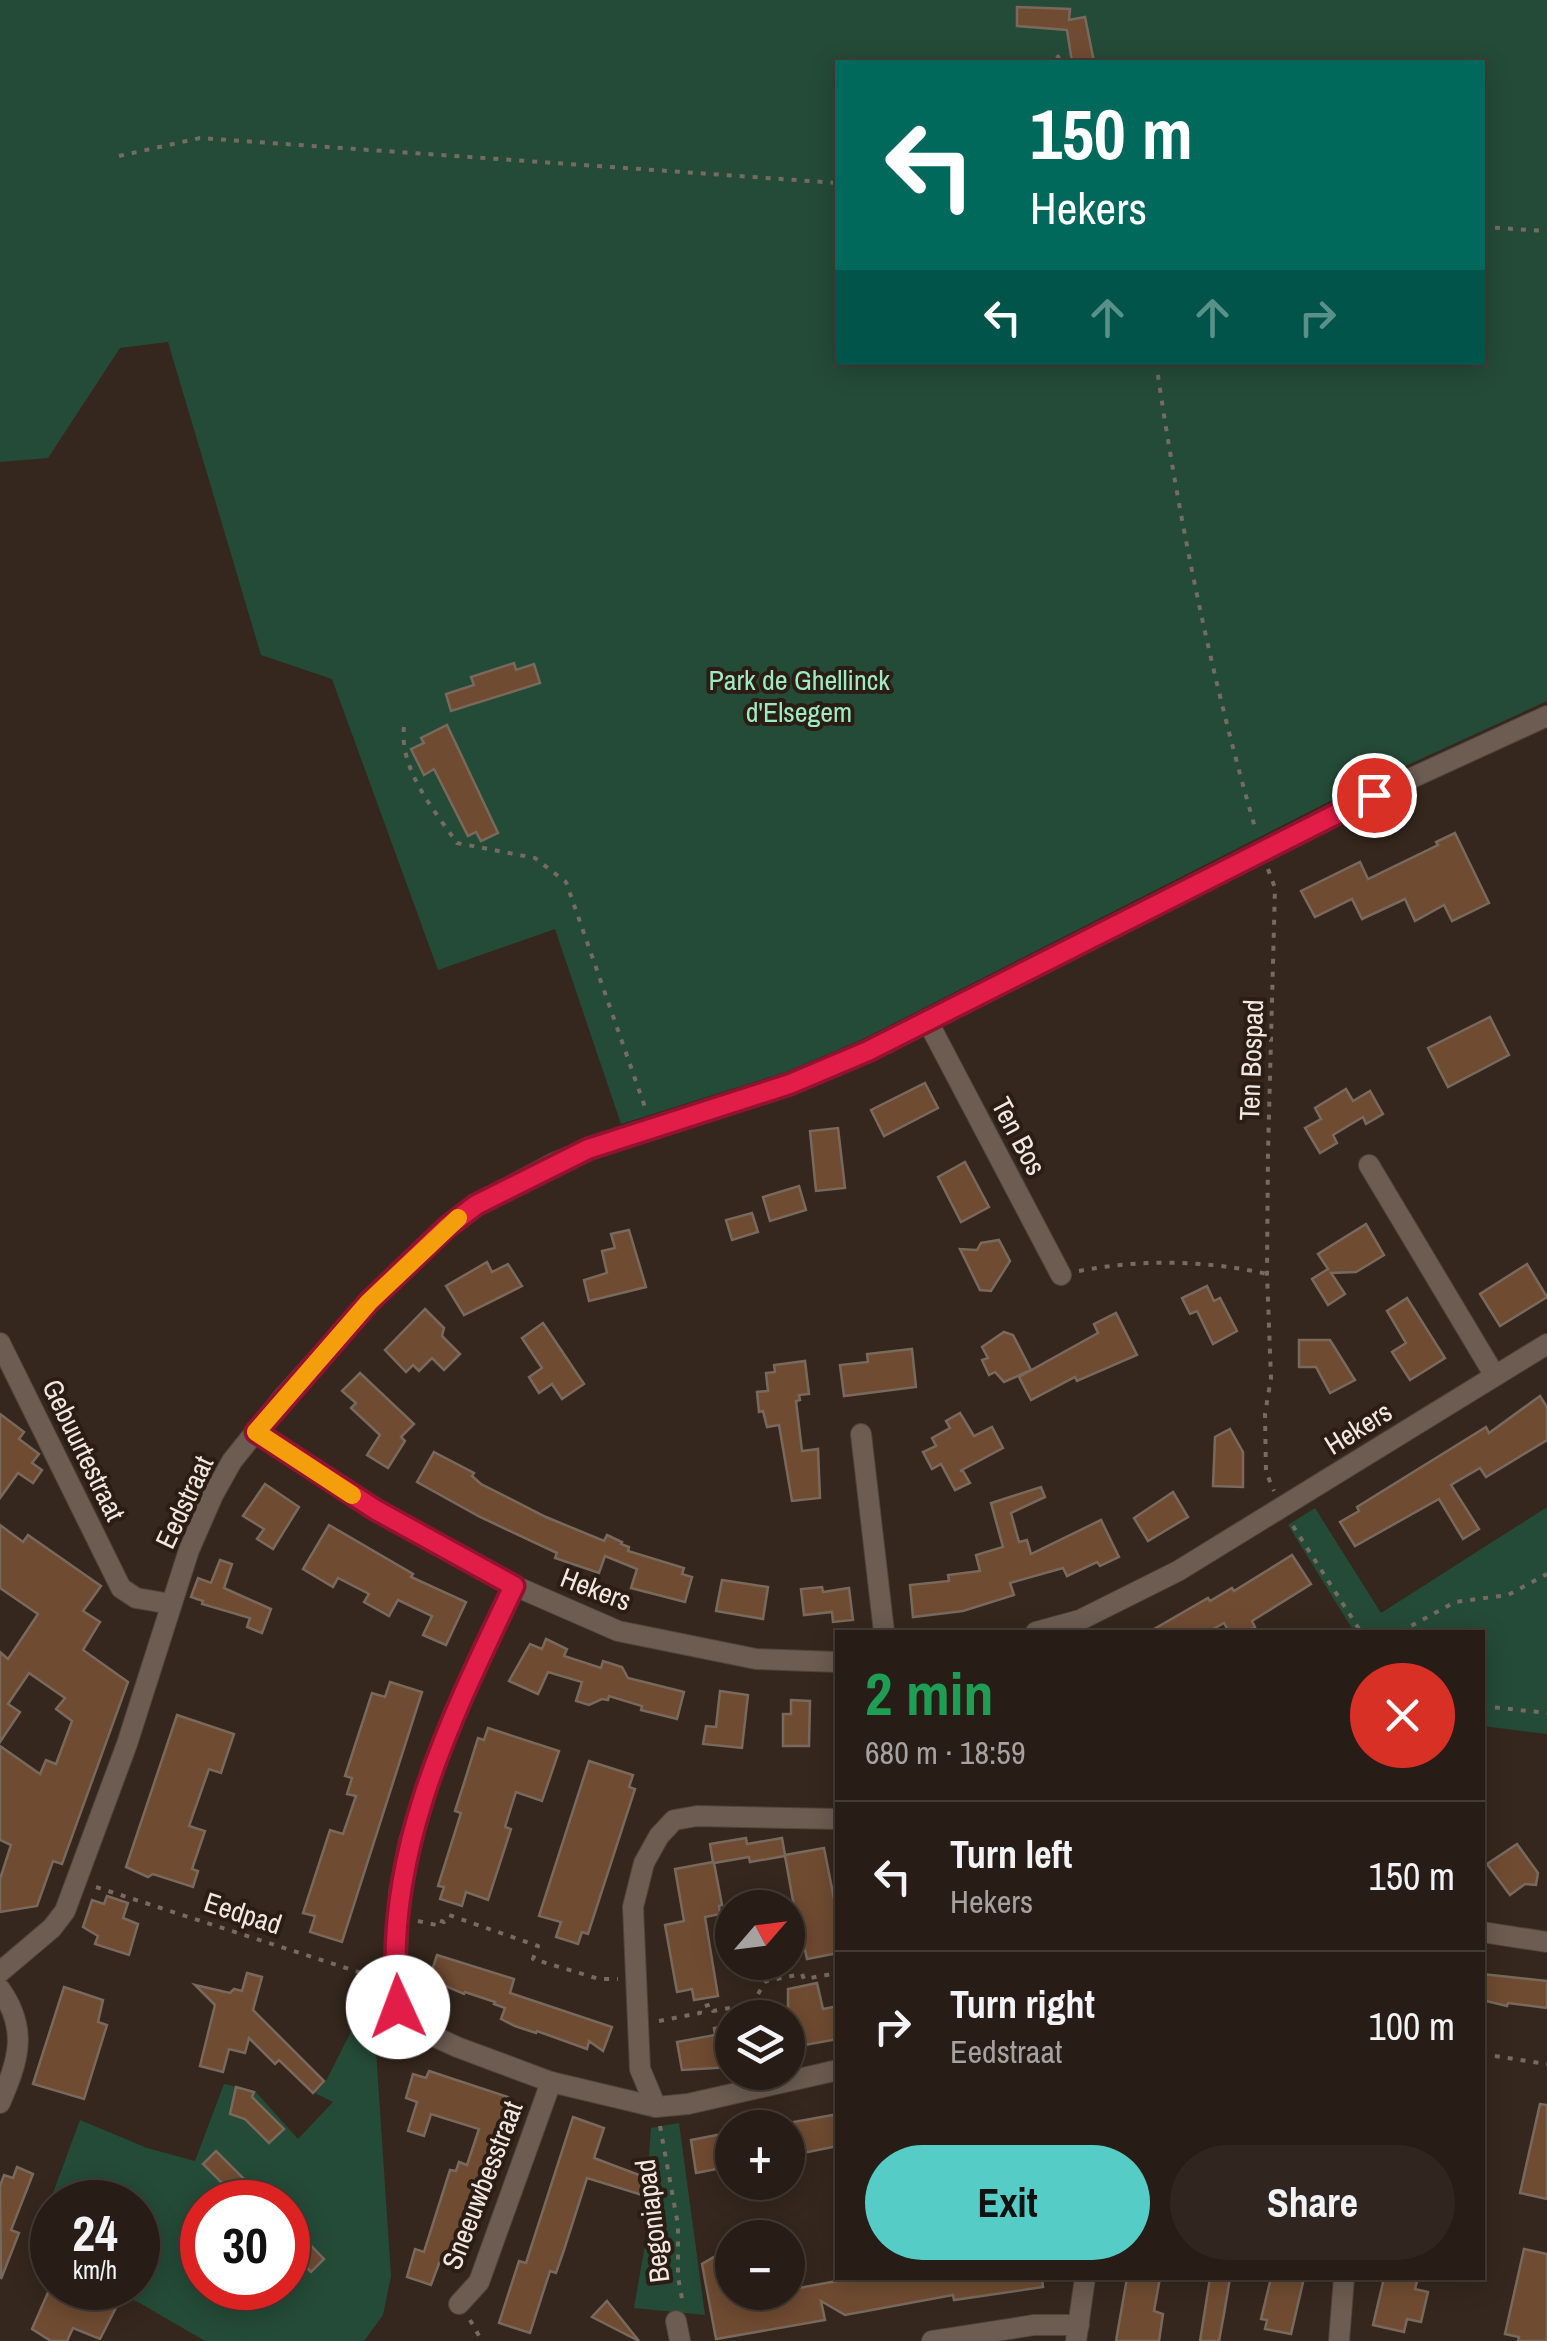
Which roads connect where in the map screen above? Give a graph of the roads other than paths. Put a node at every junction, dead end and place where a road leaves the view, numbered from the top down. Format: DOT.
graph roads {
  1 [pos="1547,716"];
  2 [pos="928,1022"];
  3 [pos="1369,1165"];
  4 [pos="1061,1275"];
  5 [pos="0,1342"];
  6 [pos="1547,1344"];
  7 [pos="1494,1376"];
  8 [pos="256,1432"];
  9 [pos="861,1434"];
  10 [pos="514,1586"];
  11 [pos="172,1604"];
  12 [pos="1082,1626"];
  13 [pos="884,1630"];
  14 [pos="1051,1630"];
  15 [pos="835,1662"];
  16 [pos="835,1820"];
  17 [pos="1485,1932"];
  18 [pos="1547,1942"];
  19 [pos="0,1972"];
  20 [pos="0,1988"];
  21 [pos="835,2071"];
  22 [pos="551,2082"];
  23 [pos="0,2103"];
  24 [pos="656,2106"];
  25 [pos="1086,2280"];
  26 [pos="1344,2280"];
  27 [pos="459,2304"];
  28 [pos="1077,2333"];
  29 [pos="932,2341"];
  30 [pos="1339,2341"];
  1 -- 2 [label="street, Eedstraat"];
  2 -- 4 [label="street, Ten Bos"];
  2 -- 8 [label="street, Eedstraat"];
  3 -- 7 [label="street"];
  5 -- 11 [label="street, Gebuurtestraat"];
  6 -- 7 [label="street, Hekers"];
  7 -- 12 [label="street, Hekers"];
  8 -- 10 [label="street, Hekers"];
  8 -- 11 [label="street, Eedstraat"];
  9 -- 13 [label="street"];
  10 -- 15 [label="street, Hekers"];
  10 -- 22 [label="street"];
  11 -- 19 [label="street, Eedstraat"];
  12 -- 14 [label="street, Hekers"];
  16 -- 24 [label="street"];
  17 -- 18 [label="street"];
  20 -- 23 [label="street"];
  21 -- 24 [label="street"];
  22 -- 24 [label="street"];
  22 -- 27 [label="street, Sneeuwbesstraat"];
  25 -- 28 [label="street"];
  26 -- 30 [label="street"];
  28 -- 29 [label="street"];
}
